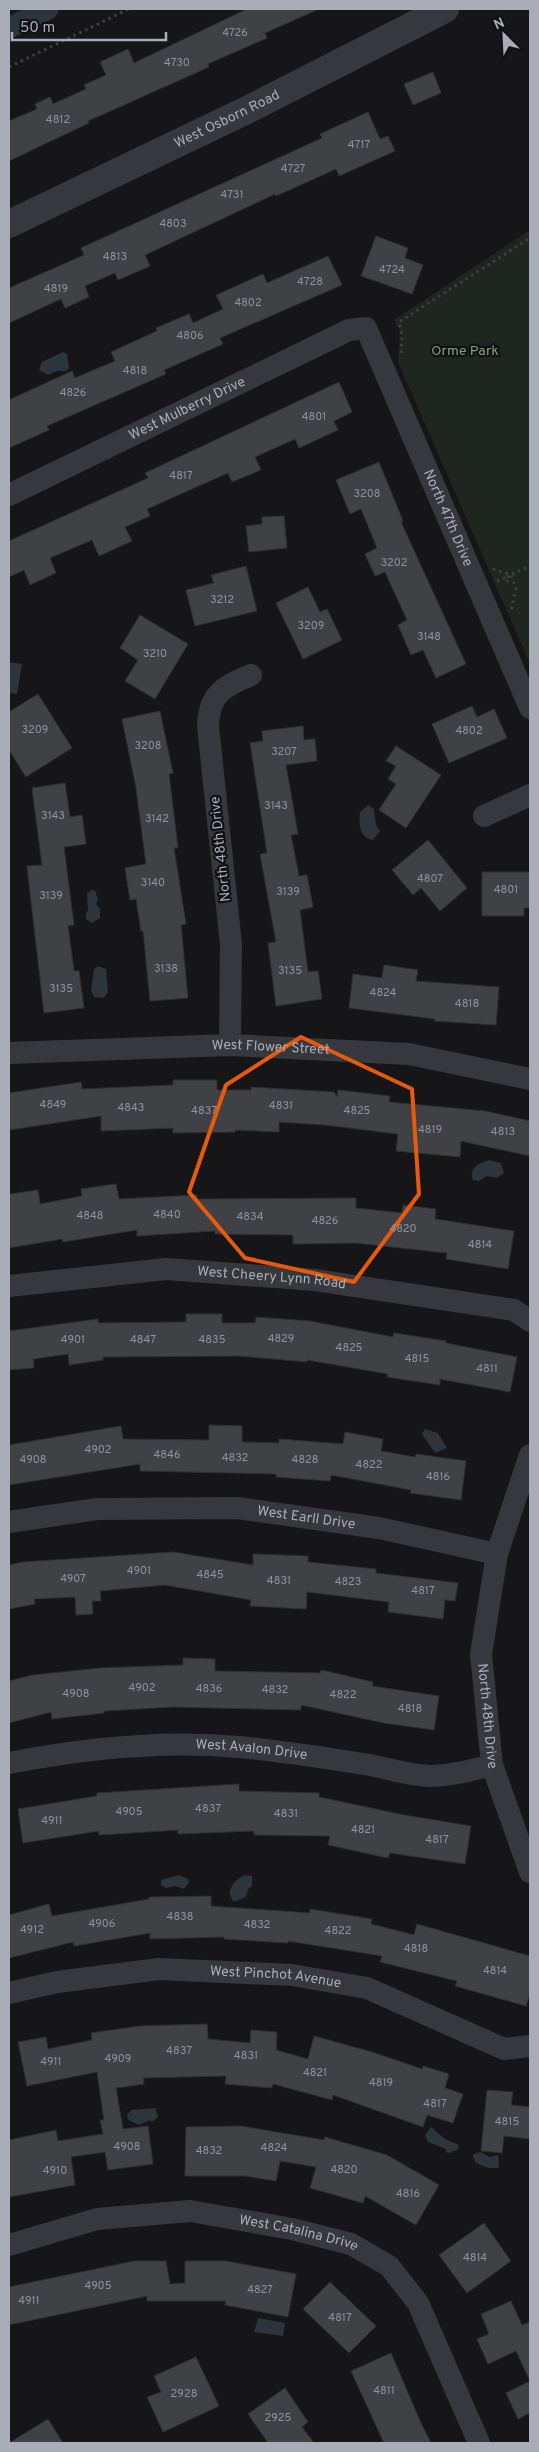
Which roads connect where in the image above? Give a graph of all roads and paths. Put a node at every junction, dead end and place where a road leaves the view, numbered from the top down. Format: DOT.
graph roads {
  1 [pos="129,9"];
  2 [pos="445,9"];
  3 [pos="9,67"];
  4 [pos="9,224"];
  5 [pos="530,238"];
  6 [pos="366,328"];
  7 [pos="404,359"];
  8 [pos="9,495"];
  9 [pos="530,566"];
  10 [pos="493,568"];
  11 [pos="511,575"];
  12 [pos="478,589"];
  13 [pos="515,620"];
  14 [pos="251,675"];
  15 [pos="530,708"];
  16 [pos="530,795"];
  17 [pos="484,816"];
  18 [pos="230,1045"];
  19 [pos="9,1053"];
  20 [pos="530,1080"];
  21 [pos="9,1286"];
  22 [pos="530,1321"];
  23 [pos="530,1455"];
  24 [pos="9,1522"];
  25 [pos="496,1554"];
  26 [pos="9,1762"];
  27 [pos="492,1765"];
  28 [pos="530,1872"];
  29 [pos="9,1993"];
  30 [pos="530,2046"];
  31 [pos="9,2245"];
  32 [pos="479,2443"];
  1 -- 3 [label="path"];
  2 -- 4 [label="street, West Osborn Road"];
  5 -- 7 [label="path"];
  6 -- 8 [label="street, West Mulberry Drive"];
  6 -- 12 [label="street, North 47th Drive"];
  9 -- 11 [label="path"];
  10 -- 11 [label="path"];
  11 -- 12 [label="path"];
  11 -- 13 [label="path"];
  12 -- 15 [label="street, North 47th Drive"];
  14 -- 18 [label="street, North 48th Drive"];
  16 -- 17 [label="street"];
  18 -- 19 [label="street, West Flower Street"];
  18 -- 20 [label="street, West Flower Street"];
  21 -- 22 [label="street, West Cheery Lynn Road"];
  23 -- 25 [label="street"];
  24 -- 25 [label="street, West Earll Drive"];
  25 -- 27 [label="street, North 48th Drive"];
  26 -- 27 [label="street, West Avalon Drive"];
  27 -- 28 [label="street, North 48th Drive"];
  29 -- 30 [label="street, West Pinchot Avenue"];
  31 -- 32 [label="street, West Catalina Drive"];
}
